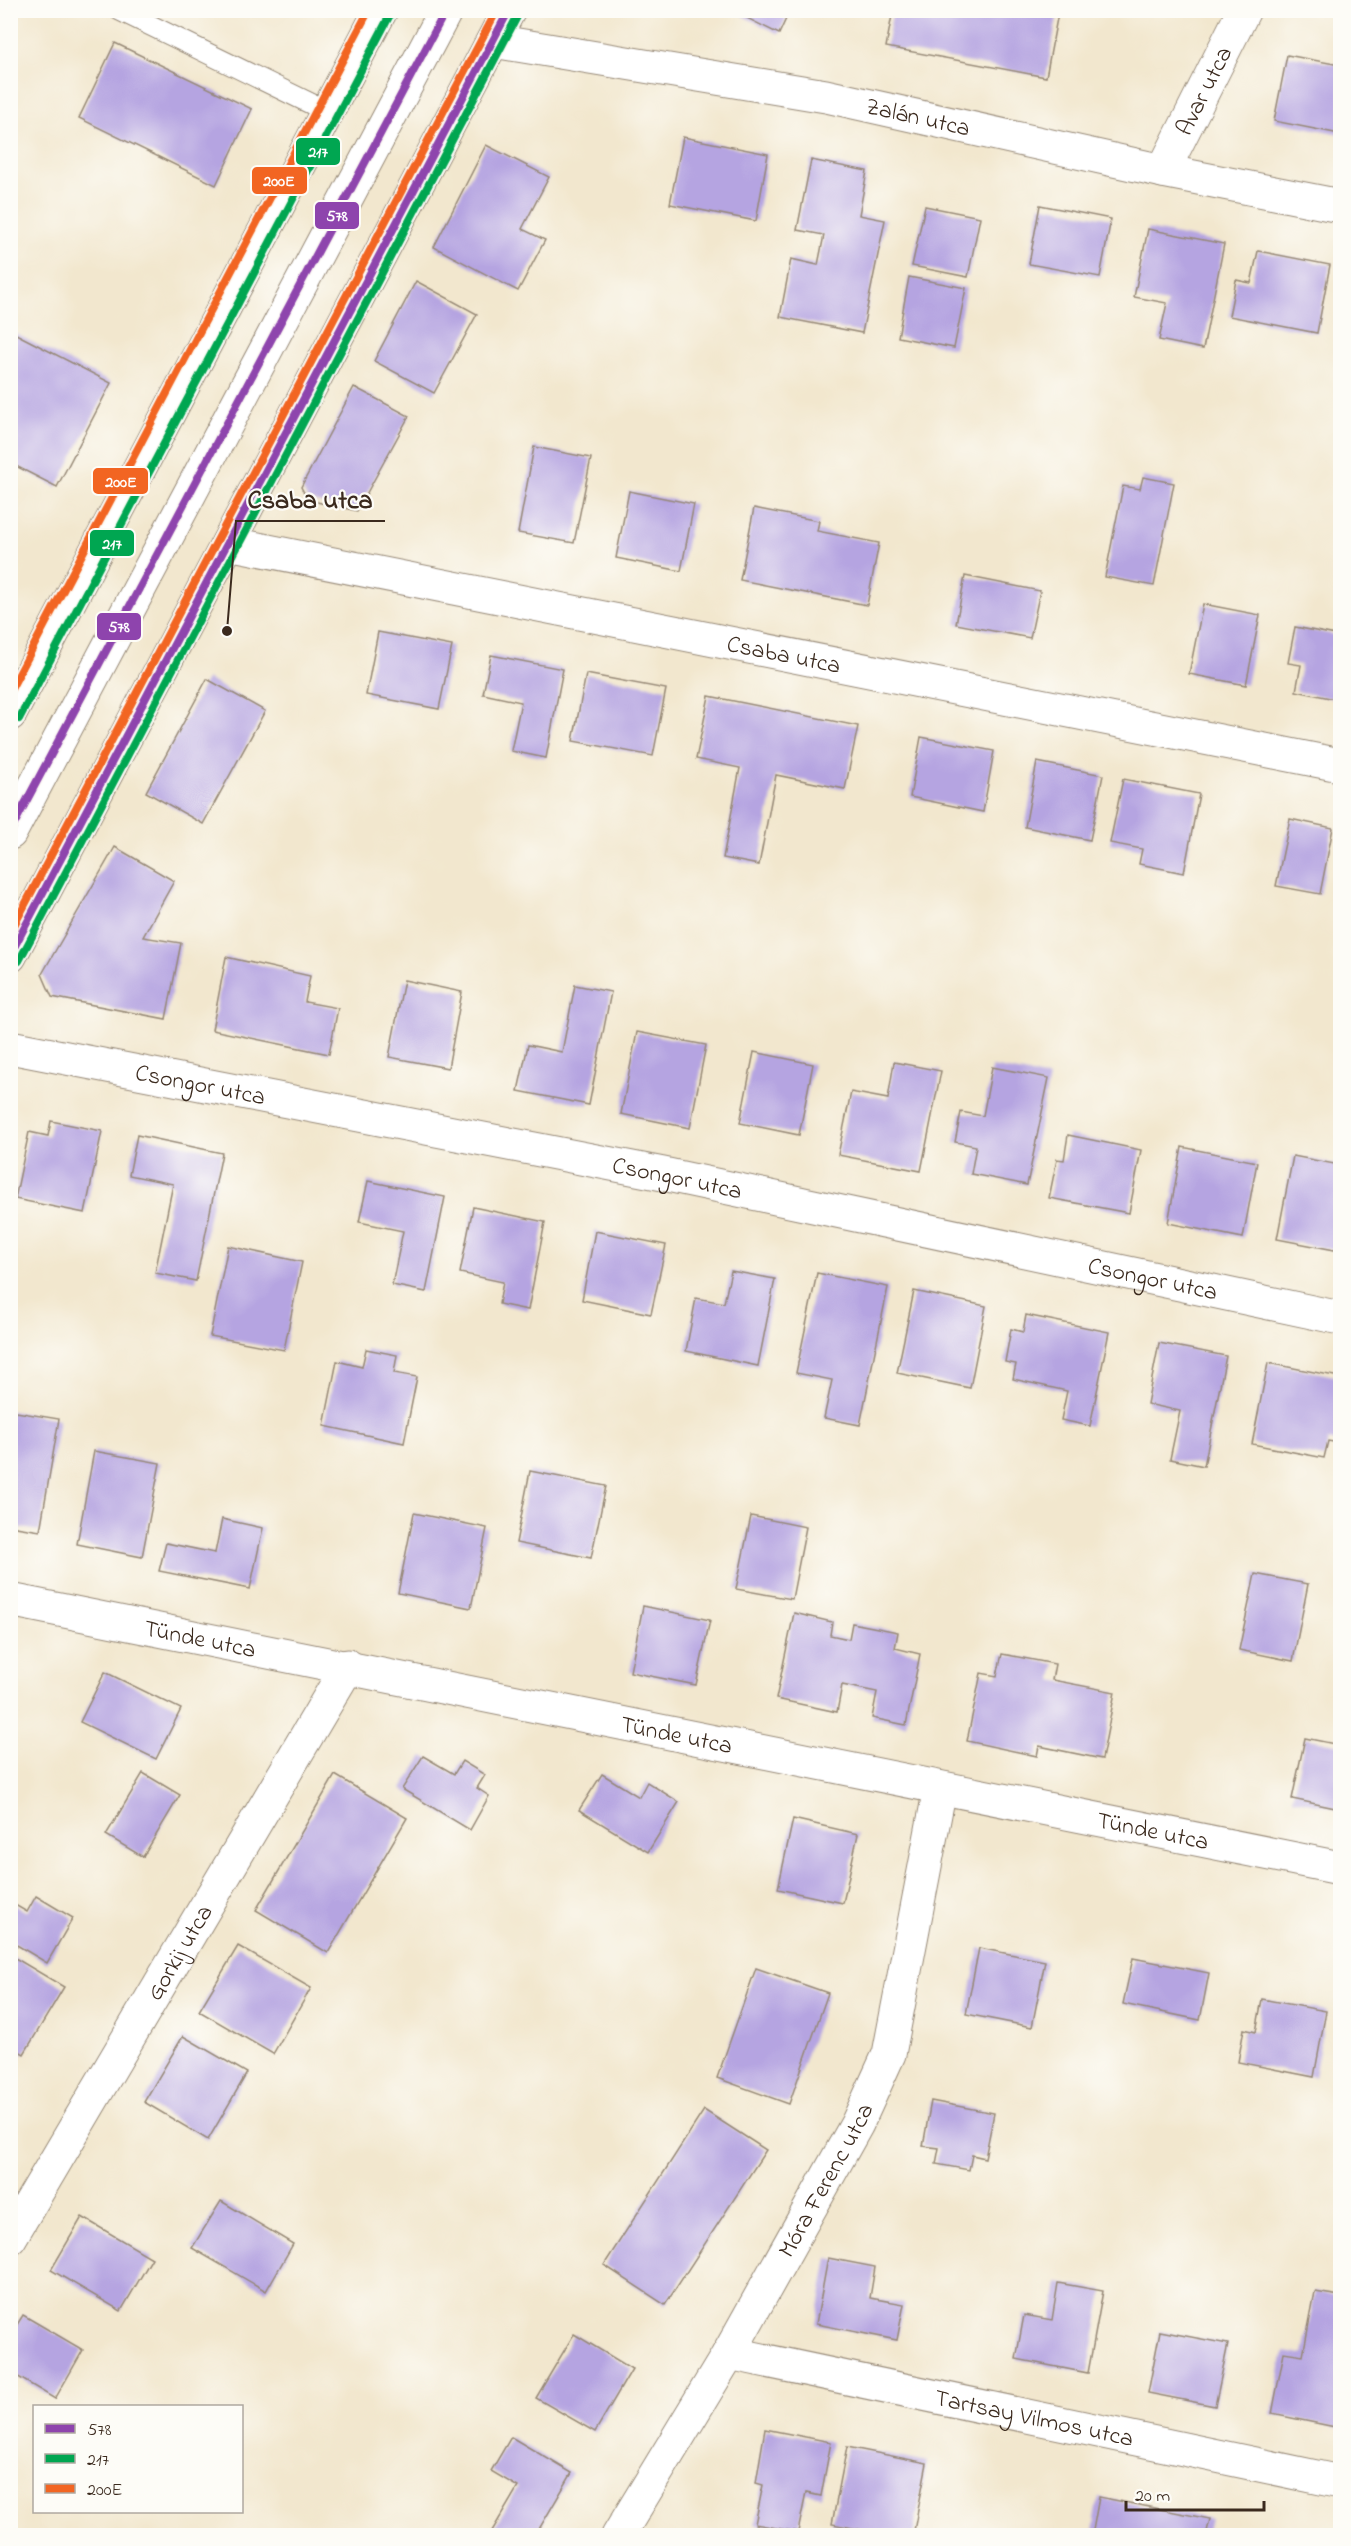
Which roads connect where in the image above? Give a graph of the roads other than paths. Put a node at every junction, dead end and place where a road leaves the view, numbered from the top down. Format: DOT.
graph roads {
  1 [pos="118,10"];
  2 [pos="381,10"];
  3 [pos="446,10"];
  4 [pos="509,10"];
  5 [pos="1244,10"];
  6 [pos="493,41"];
  7 [pos="328,112"];
  8 [pos="1163,171"];
  9 [pos="1341,206"];
  10 [pos="228,543"];
  11 [pos="10,714"];
  12 [pos="1341,765"];
  13 [pos="10,833"];
  14 [pos="10,956"];
  15 [pos="10,1047"];
  16 [pos="1341,1318"];
  17 [pos="10,1600"];
  18 [pos="348,1666"];
  19 [pos="940,1788"];
  20 [pos="1341,1868"];
  21 [pos="10,2238"];
  22 [pos="729,2353"];
  23 [pos="1341,2482"];
  24 [pos="618,2535"];
  1 -- 7 [label="lane"];
  2 -- 7 [label="street"];
  3 -- 13 [label="street"];
  4 -- 6 [label="street"];
  5 -- 8 [label="street, Avar utca"];
  6 -- 8 [label="street, Zalán utca"];
  6 -- 10 [label="street"];
  7 -- 11 [label="street"];
  8 -- 9 [label="street, Zalán utca"];
  10 -- 12 [label="street, Csaba utca"];
  10 -- 14 [label="street"];
  15 -- 16 [label="street, Csongor utca"];
  17 -- 18 [label="street, Tünde utca"];
  18 -- 19 [label="street, Tünde utca"];
  18 -- 21 [label="street, Gorkij utca"];
  19 -- 20 [label="street, Tünde utca"];
  19 -- 22 [label="street, Móra Ferenc utca"];
  22 -- 23 [label="street, Tartsay Vilmos utca"];
  22 -- 24 [label="street, Móra Ferenc utca"];
}
